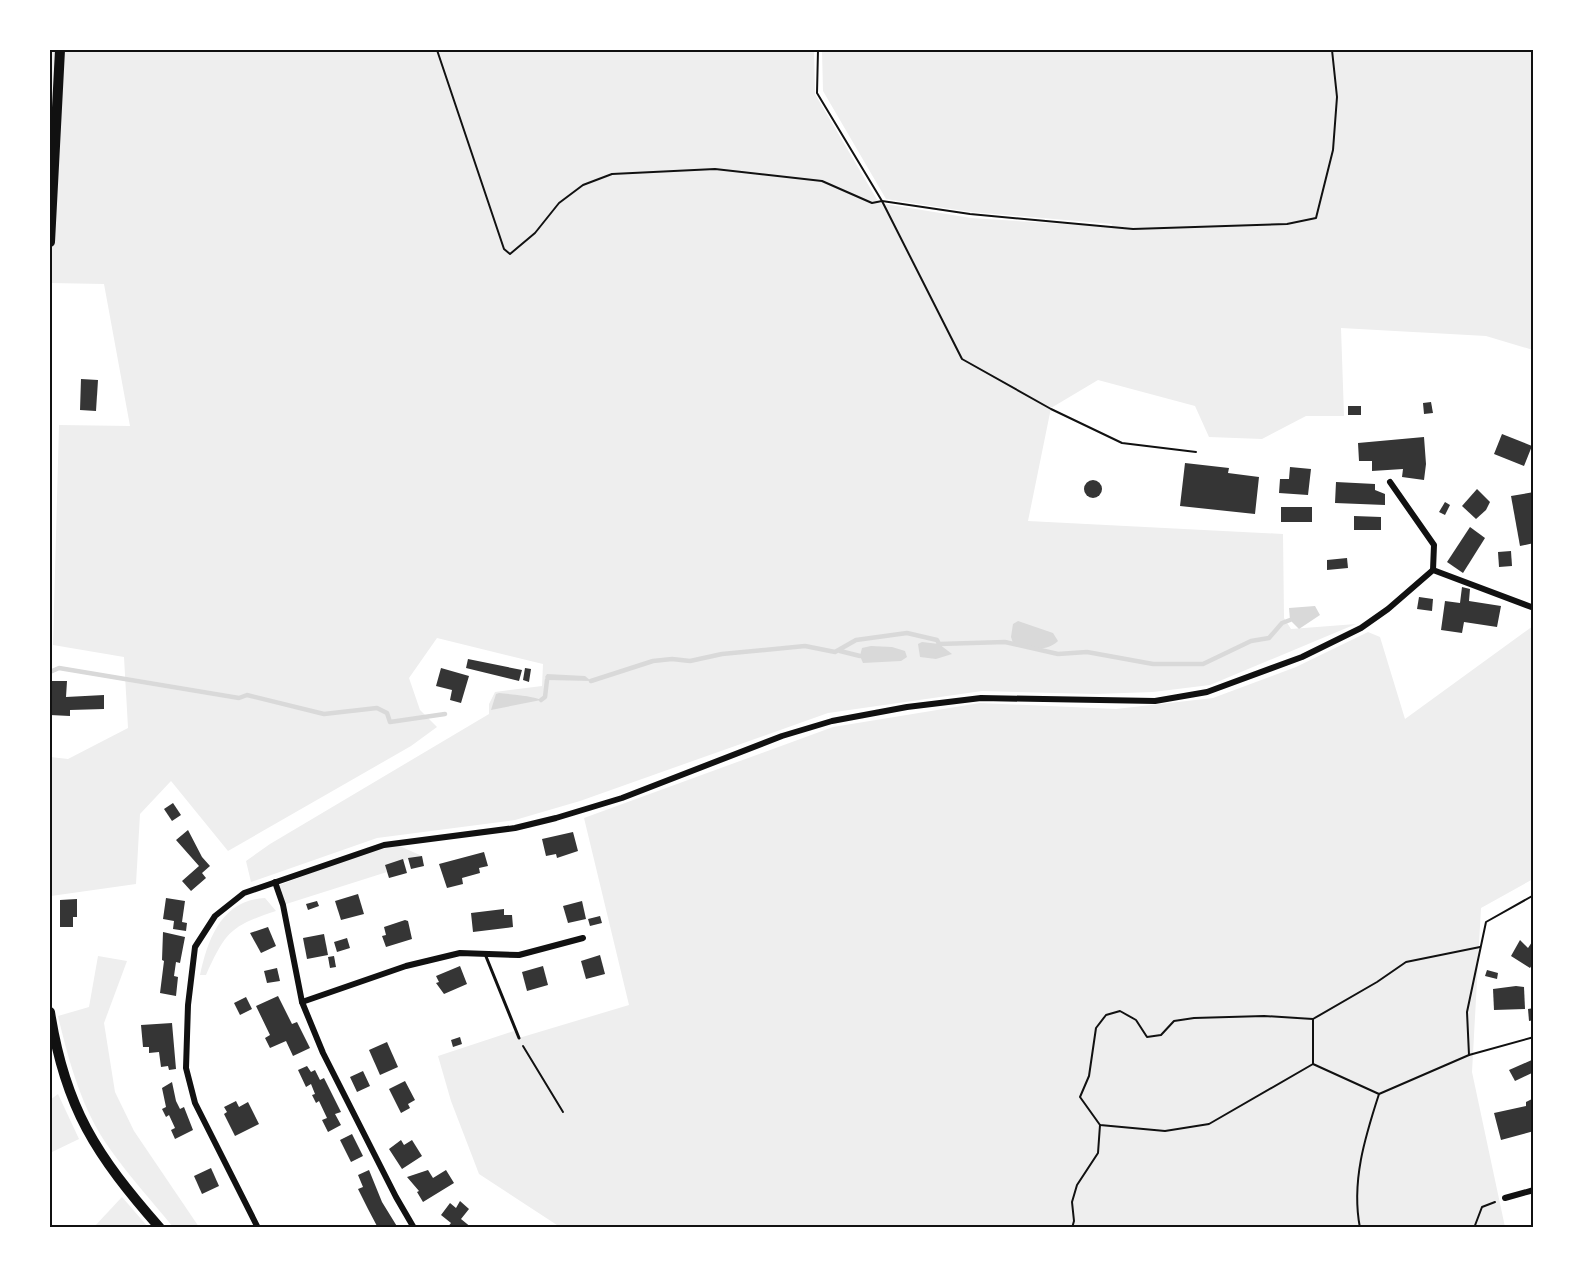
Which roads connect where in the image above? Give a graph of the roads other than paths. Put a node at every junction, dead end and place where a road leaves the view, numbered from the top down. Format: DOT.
graph roads {
  1 [pos="60,50"];
  2 [pos="50,242"];
  3 [pos="1390,482"];
  4 [pos="1433,570"];
  5 [pos="1533,608"];
  6 [pos="276,882"];
  7 [pos="583,938"];
  8 [pos="485,952"];
  9 [pos="302,1002"];
  10 [pos="50,1012"];
  11 [pos="519,1038"];
  12 [pos="1533,1190"];
  13 [pos="1505,1198"];
  14 [pos="160,1227"];
  15 [pos="258,1227"];
  16 [pos="414,1227"];
  1 -- 2 [label="main road"];
  3 -- 4 [label="street"];
  4 -- 5 [label="street"];
  4 -- 6 [label="street"];
  6 -- 9 [label="street"];
  6 -- 15 [label="street"];
  7 -- 8 [label="street"];
  8 -- 9 [label="street"];
  8 -- 11 [label="lane"];
  9 -- 16 [label="street"];
  10 -- 14 [label="main road"];
  12 -- 13 [label="street"];
}
